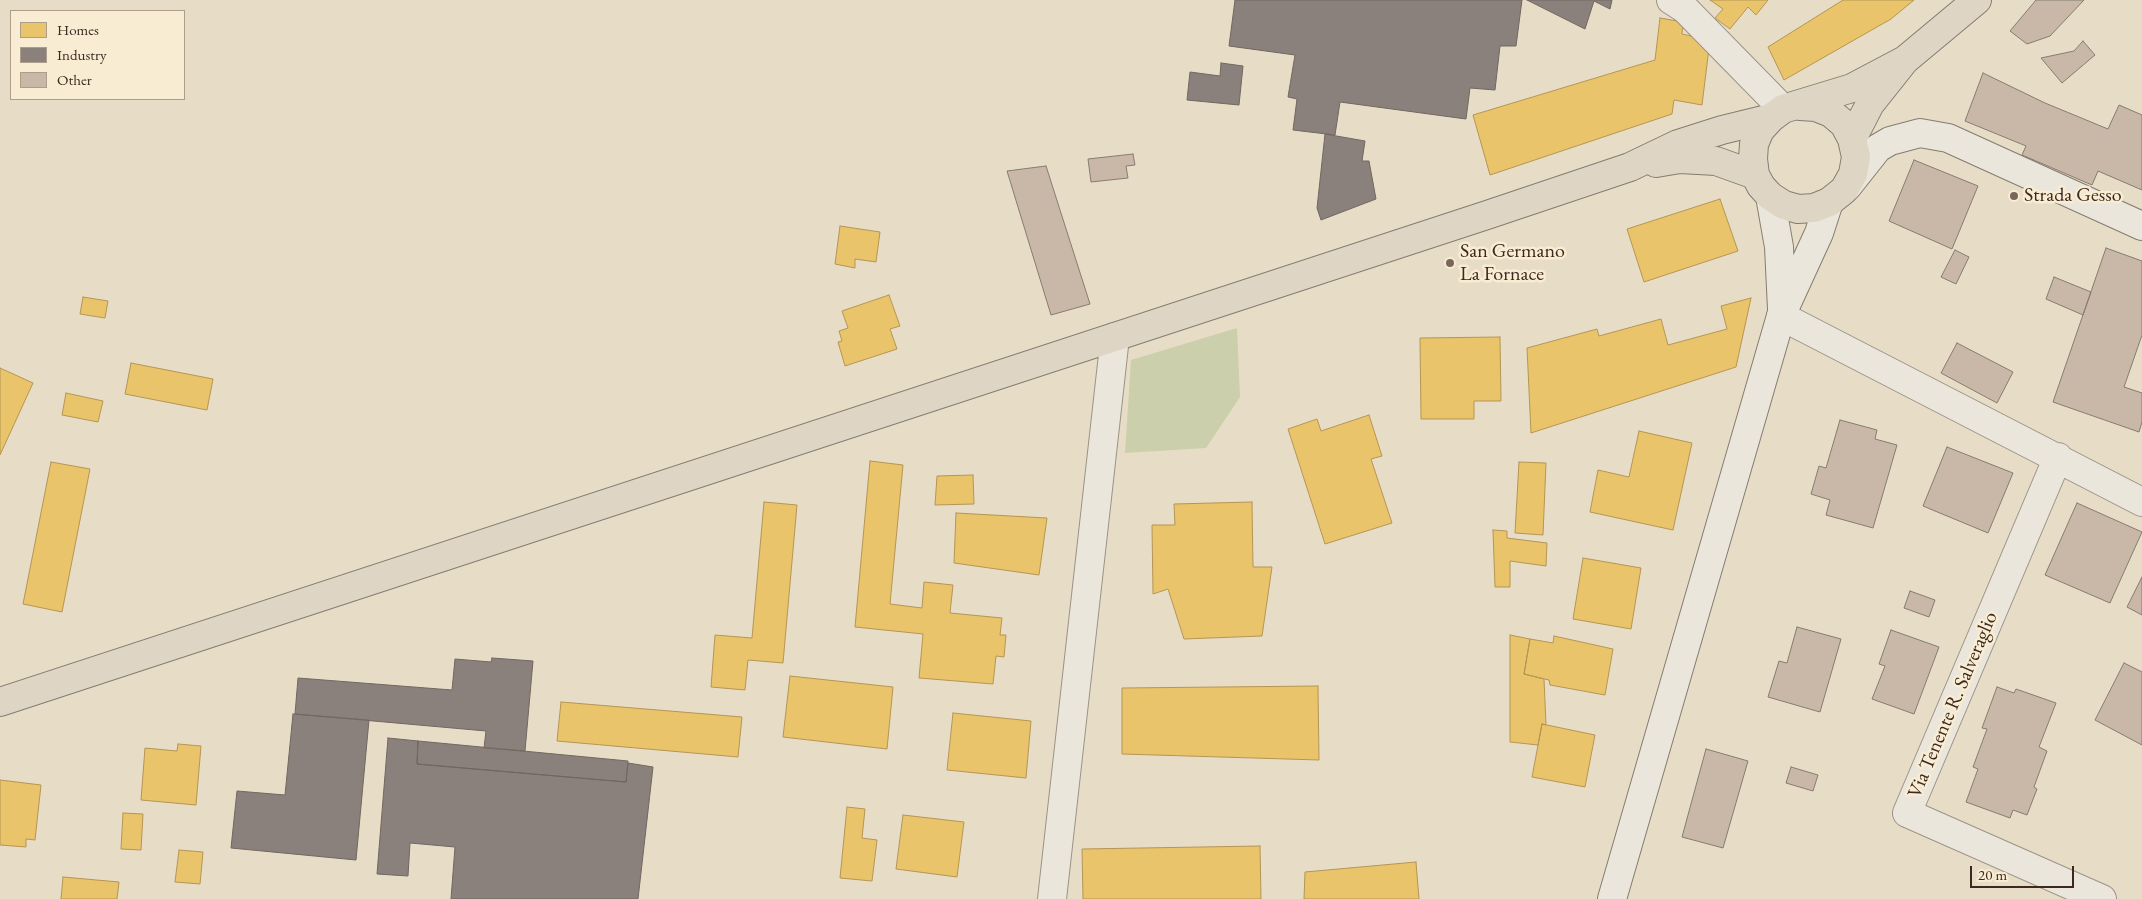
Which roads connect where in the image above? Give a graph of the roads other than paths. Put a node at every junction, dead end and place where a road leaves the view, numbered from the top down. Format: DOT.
graph roads {
  1 [pos="1671,0"];
  2 [pos="1977,0"];
  3 [pos="1905,60"];
  4 [pos="1784,111"];
  5 [pos="1852,139"];
  6 [pos="1630,167"];
  7 [pos="1763,185"];
  8 [pos="1837,196"];
  9 [pos="2142,226"];
  10 [pos="1781,316"];
  11 [pos="1115,337"];
  12 [pos="2058,457"];
  13 [pos="2142,502"];
  14 [pos="0,702"];
  15 [pos="1052,899"];
  16 [pos="1612,899"];
  17 [pos="2102,899"];
  1 -- 4 [label="street"];
  2 -- 3 [label="main road"];
  3 -- 4 [label="main road"];
  3 -- 5 [label="main road"];
  4 -- 5 [label="main road"];
  4 -- 6 [label="main road"];
  4 -- 7 [label="main road"];
  5 -- 8 [label="main road"];
  6 -- 7 [label="main road"];
  6 -- 11 [label="main road"];
  7 -- 8 [label="main road"];
  7 -- 10 [label="street"];
  8 -- 9 [label="street"];
  8 -- 10 [label="street"];
  10 -- 12 [label="street"];
  10 -- 16 [label="street"];
  11 -- 14 [label="main road"];
  11 -- 15 [label="street"];
  12 -- 13 [label="street"];
  12 -- 17 [label="street, Via Tenente R. Salveraglio"];
}
